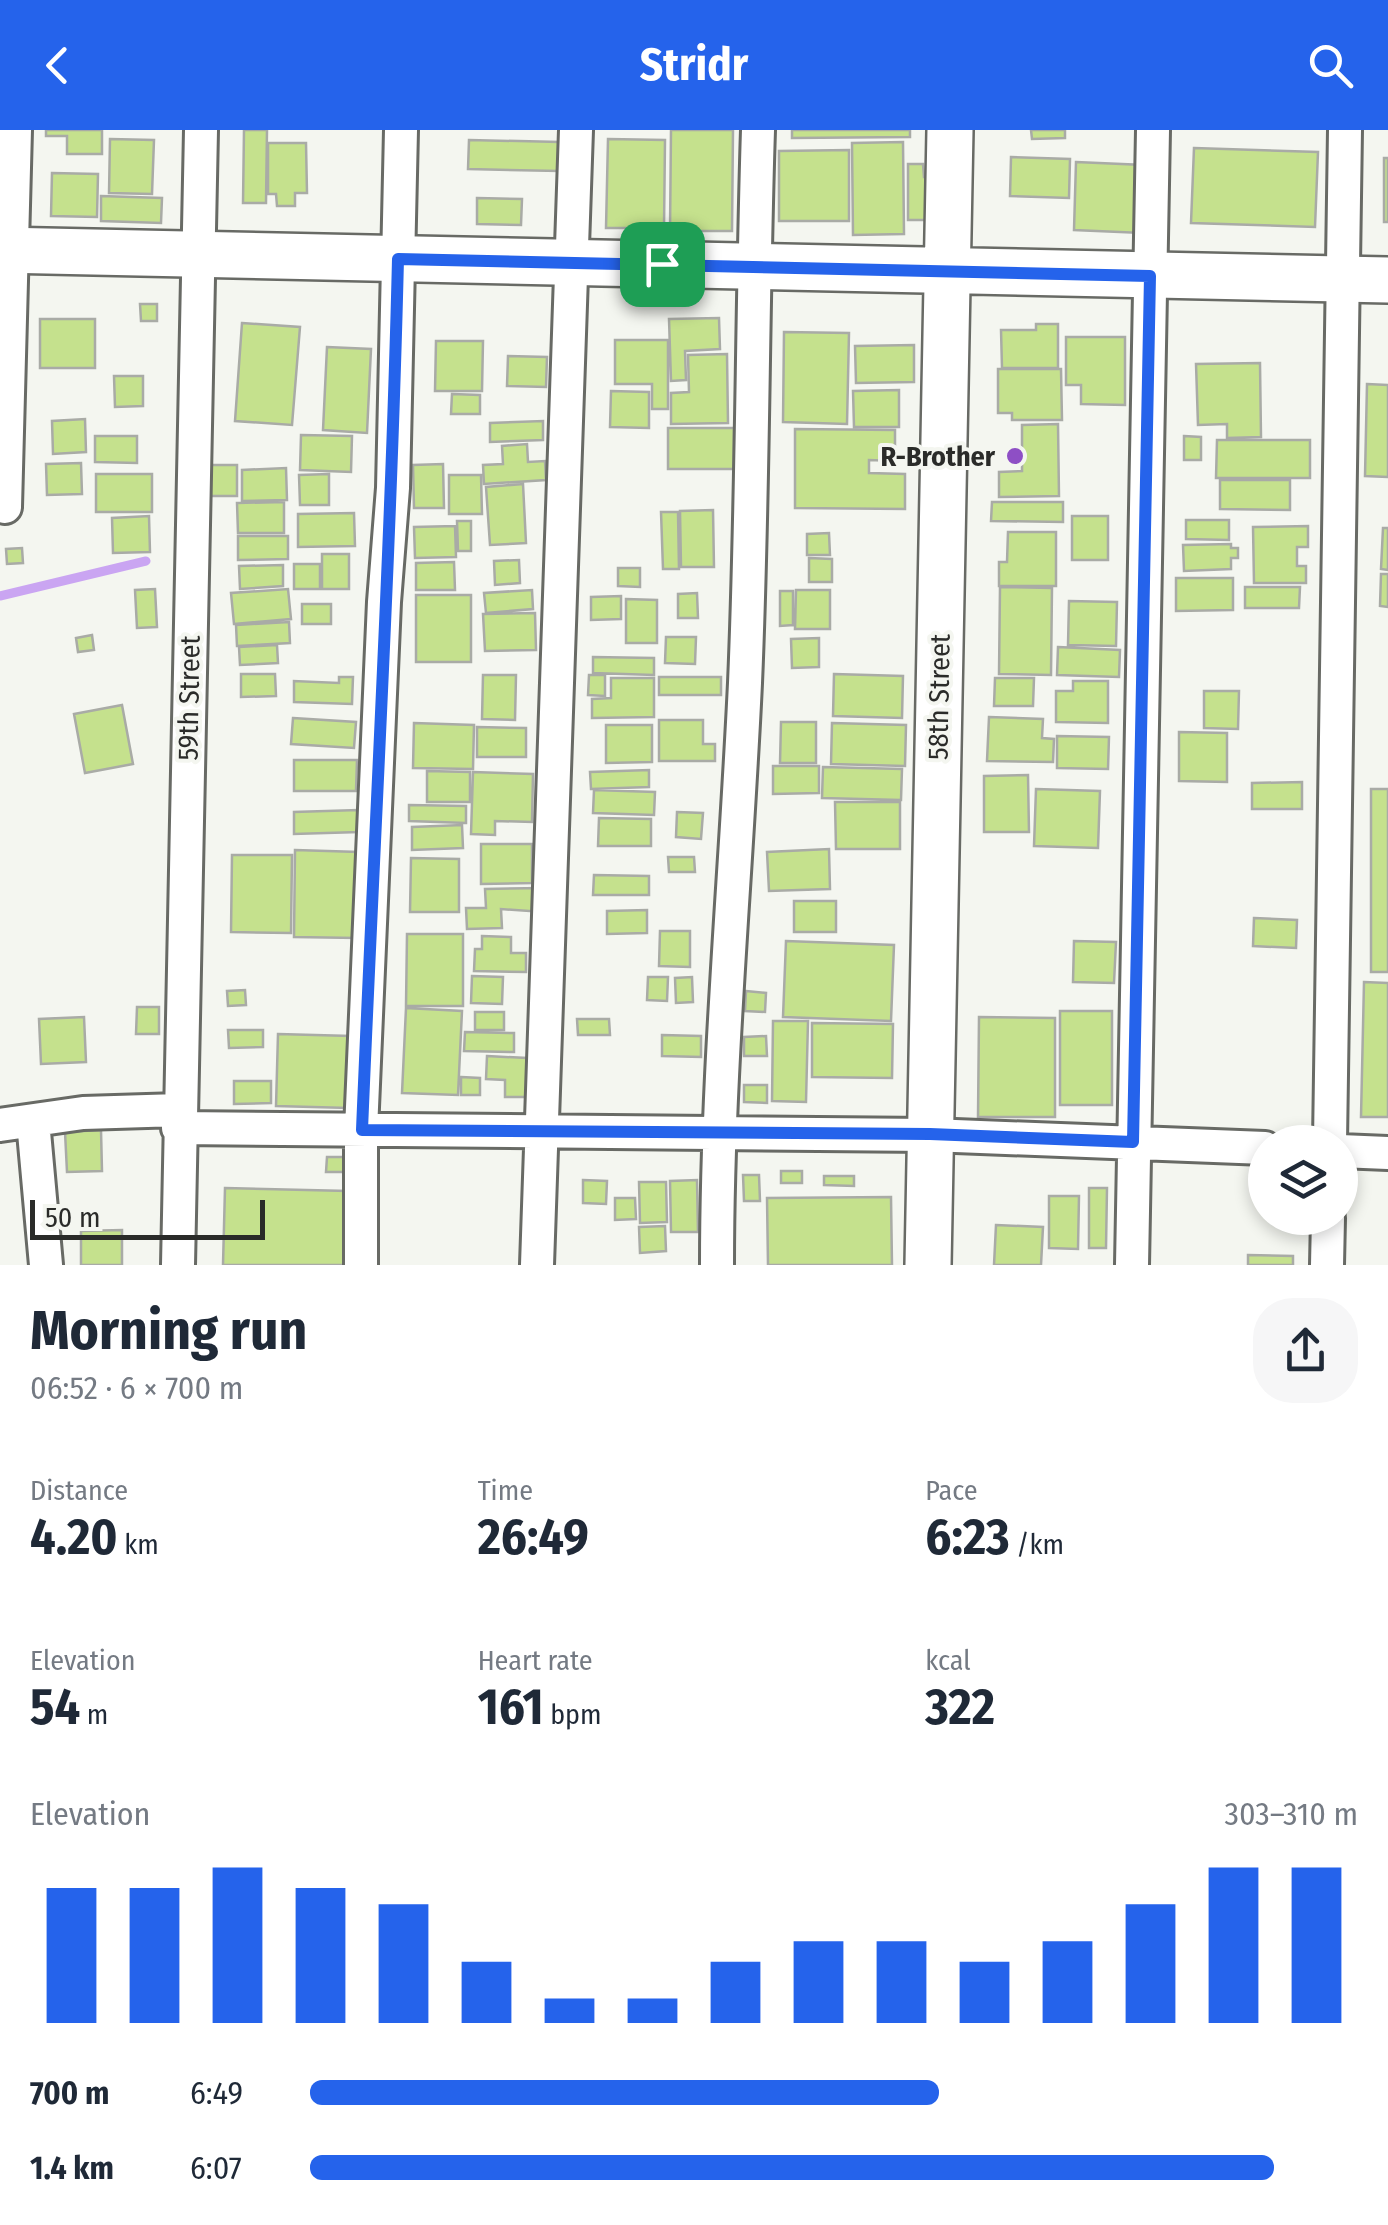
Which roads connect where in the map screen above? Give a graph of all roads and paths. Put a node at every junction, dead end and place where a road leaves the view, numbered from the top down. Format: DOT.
graph roads {
  1 [pos="14,130"];
  2 [pos="201,130"];
  3 [pos="400,130"];
  4 [pos="576,130"];
  5 [pos="758,130"];
  6 [pos="950,130"];
  7 [pos="1153,130"];
  8 [pos="1345,130"];
  9 [pos="6,251"];
  10 [pos="198,258"];
  11 [pos="398,259"];
  12 [pos="571,260"];
  13 [pos="754,267"];
  14 [pos="946,269"];
  15 [pos="1150,276"];
  16 [pos="1366,280"];
  17 [pos="6,507"];
  18 [pos="178,1119"];
  19 [pos="34,1120"];
  20 [pos="0,1125"];
  21 [pos="1331,1125"];
  22 [pos="362,1130"];
  23 [pos="541,1130"];
  24 [pos="717,1133"];
  25 [pos="930,1134"];
  26 [pos="1133,1142"];
  27 [pos="1248,1147"];
  28 [pos="1358,1151"];
  29 [pos="1388,1152"];
  30 [pos="1328,1235"];
  31 [pos="46,1265"];
  32 [pos="178,1265"];
  33 [pos="361,1265"];
  34 [pos="537,1265"];
  35 [pos="718,1265"];
  36 [pos="928,1265"];
  37 [pos="1132,1265"];
  38 [pos="1327,1265"];
  1 -- 9 [label="street"];
  2 -- 10 [label="street, 59th Street"];
  3 -- 11 [label="street"];
  4 -- 12 [label="street"];
  5 -- 13 [label="street"];
  6 -- 14 [label="street, 58th Street"];
  7 -- 15 [label="street"];
  8 -- 16 [label="street"];
  9 -- 10 [label="street"];
  9 -- 17 [label="street"];
  10 -- 11 [label="street"];
  10 -- 18 [label="street, 59th Street"];
  11 -- 12 [label="street"];
  11 -- 22 [label="street"];
  12 -- 13 [label="street"];
  12 -- 23 [label="street"];
  13 -- 14 [label="street"];
  13 -- 24 [label="street"];
  14 -- 15 [label="street"];
  14 -- 25 [label="street, 58th Street"];
  15 -- 16 [label="street"];
  15 -- 26 [label="street"];
  16 -- 21 [label="street"];
  18 -- 19 [label="street"];
  18 -- 22 [label="street"];
  18 -- 32 [label="street, 59th Street"];
  19 -- 20 [label="street"];
  19 -- 31 [label="street"];
  22 -- 23 [label="street"];
  22 -- 33 [label="street"];
  23 -- 24 [label="street"];
  23 -- 34 [label="street"];
  24 -- 25 [label="street"];
  24 -- 35 [label="street"];
  25 -- 26 [label="street"];
  25 -- 36 [label="street, 58th Street"];
  26 -- 27 [label="street"];
  26 -- 37 [label="street"];
  28 -- 29 [label="street"];
  30 -- 38 [label="street"];
}
